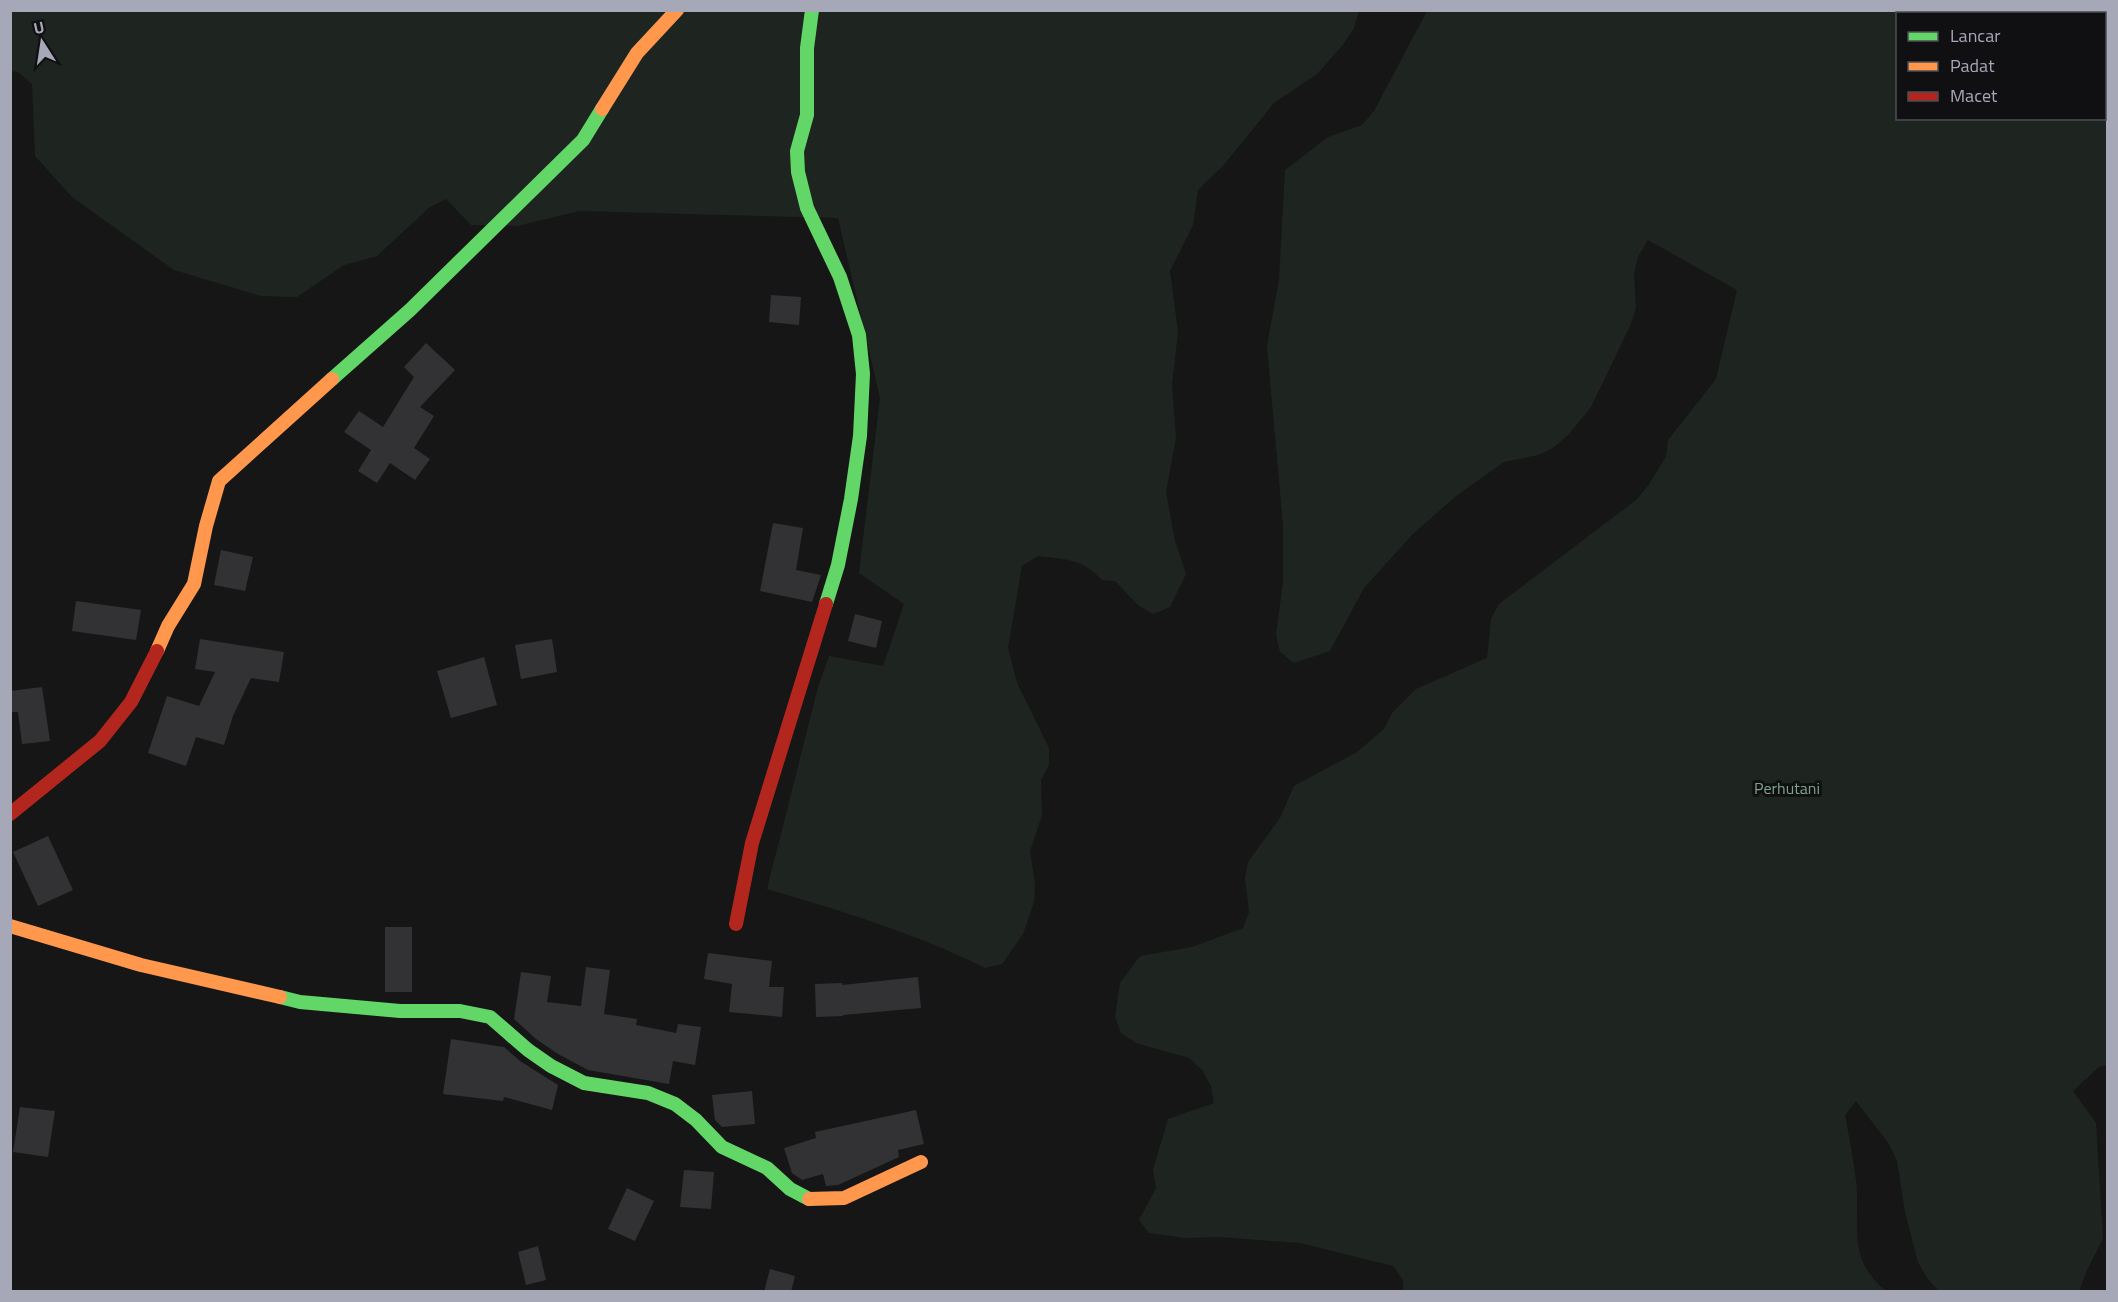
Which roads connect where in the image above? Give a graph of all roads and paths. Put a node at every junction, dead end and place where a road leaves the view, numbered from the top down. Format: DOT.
graph roads {
  1 [pos="677,10"];
  2 [pos="812,10"];
  3 [pos="10,814"];
  4 [pos="736,924"];
  5 [pos="10,926"];
  6 [pos="921,1162"];
  1 -- 3 [label="street"];
  2 -- 4 [label="street"];
  5 -- 6 [label="street"];
}
